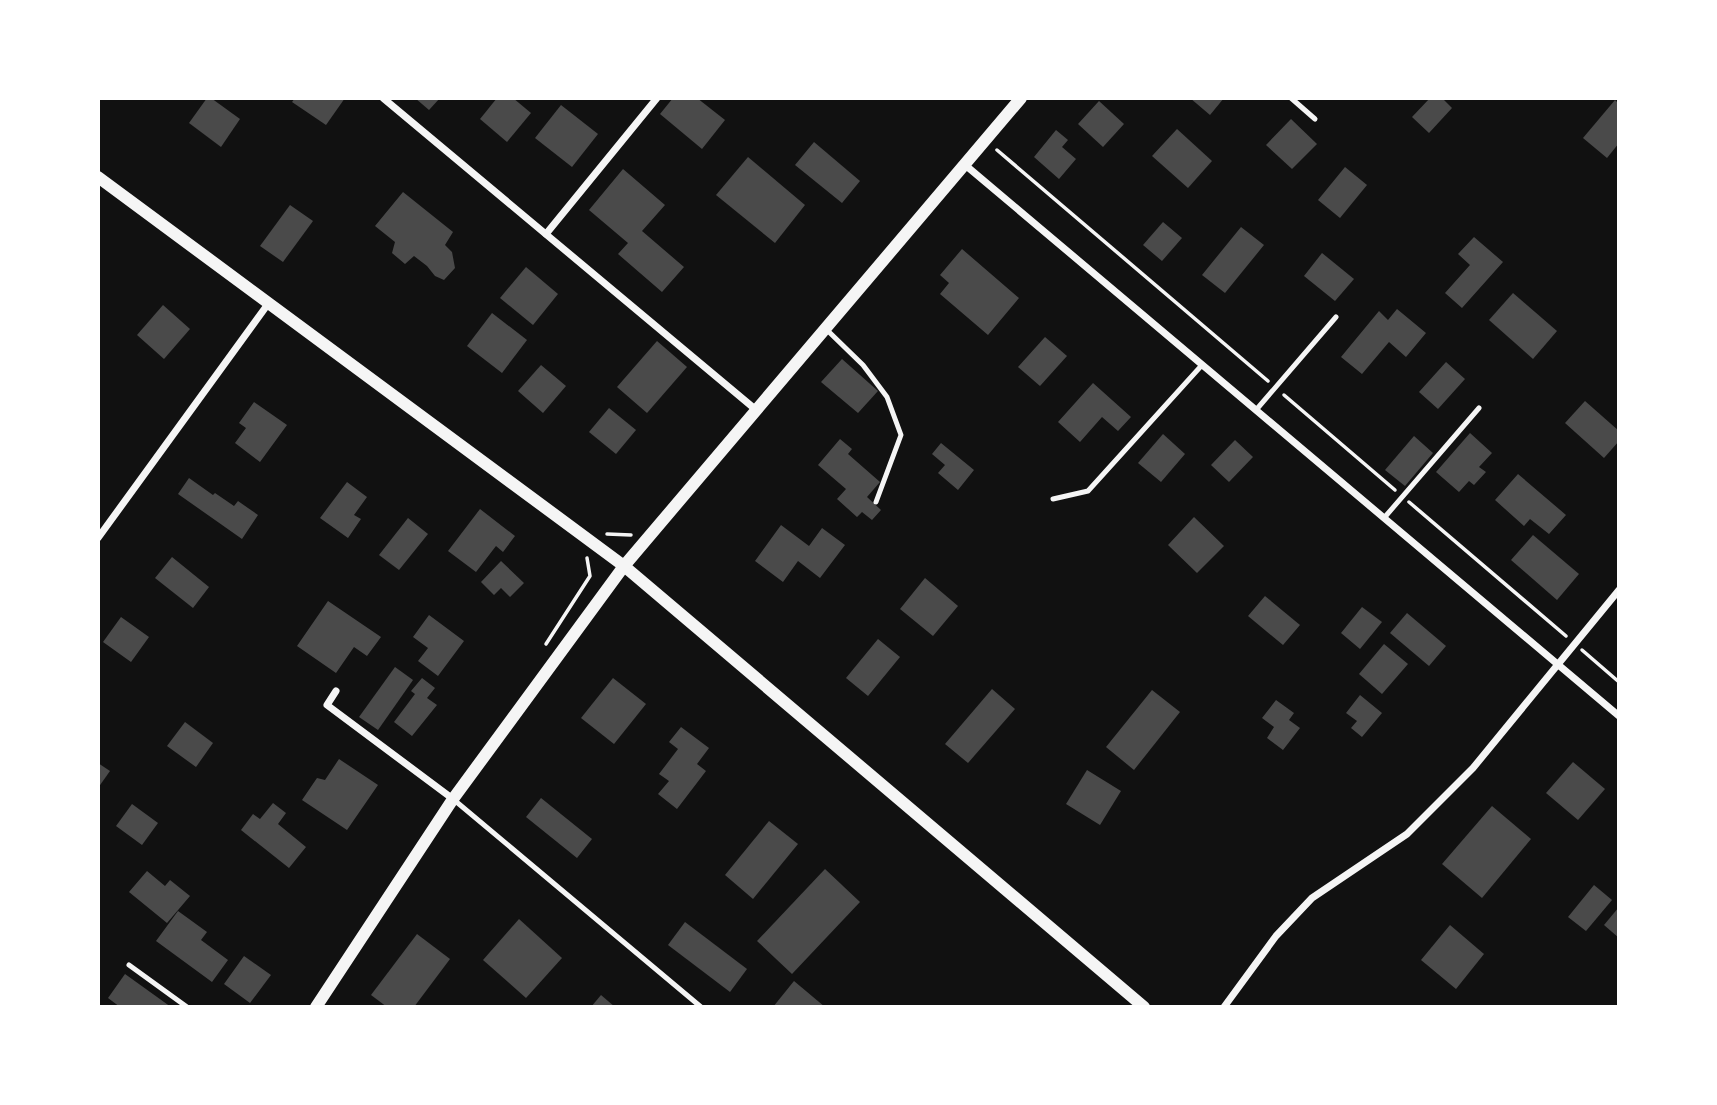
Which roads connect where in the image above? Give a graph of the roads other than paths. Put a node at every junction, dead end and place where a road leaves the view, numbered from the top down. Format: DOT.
graph roads {
  1 [pos="383,98"];
  2 [pos="657,98"];
  3 [pos="1021,98"];
  4 [pos="1291,98"];
  5 [pos="1315,119"];
  6 [pos="964,164"];
  7 [pos="98,177"];
  8 [pos="546,234"];
  9 [pos="268,304"];
  10 [pos="1336,317"];
  11 [pos="825,328"];
  12 [pos="1202,365"];
  13 [pos="1479,408"];
  14 [pos="755,409"];
  15 [pos="1256,410"];
  16 [pos="1053,499"];
  17 [pos="876,502"];
  18 [pos="1384,518"];
  19 [pos="98,538"];
  20 [pos="624,566"];
  21 [pos="1619,590"];
  22 [pos="1559,664"];
  23 [pos="336,691"];
  24 [pos="1619,716"];
  25 [pos="453,799"];
  26 [pos="129,965"];
  27 [pos="187,1007"];
  28 [pos="317,1007"];
  29 [pos="701,1007"];
  30 [pos="1144,1007"];
  31 [pos="1224,1007"];
  1 -- 8 [label="street"];
  2 -- 8 [label="street"];
  3 -- 6 [label="street"];
  4 -- 5 [label="lane"];
  6 -- 11 [label="street"];
  6 -- 12 [label="street"];
  7 -- 9 [label="street"];
  8 -- 14 [label="street"];
  9 -- 19 [label="street"];
  9 -- 20 [label="street"];
  10 -- 15 [label="lane"];
  11 -- 14 [label="street"];
  11 -- 17 [label="lane"];
  12 -- 15 [label="street"];
  12 -- 16 [label="lane"];
  13 -- 18 [label="lane"];
  14 -- 20 [label="street"];
  15 -- 18 [label="street"];
  18 -- 22 [label="street"];
  20 -- 25 [label="street"];
  20 -- 30 [label="street"];
  21 -- 22 [label="street"];
  22 -- 24 [label="street"];
  22 -- 31 [label="street"];
  23 -- 25 [label="street"];
  25 -- 28 [label="street"];
  25 -- 29 [label="lane"];
  26 -- 27 [label="lane"];
}
